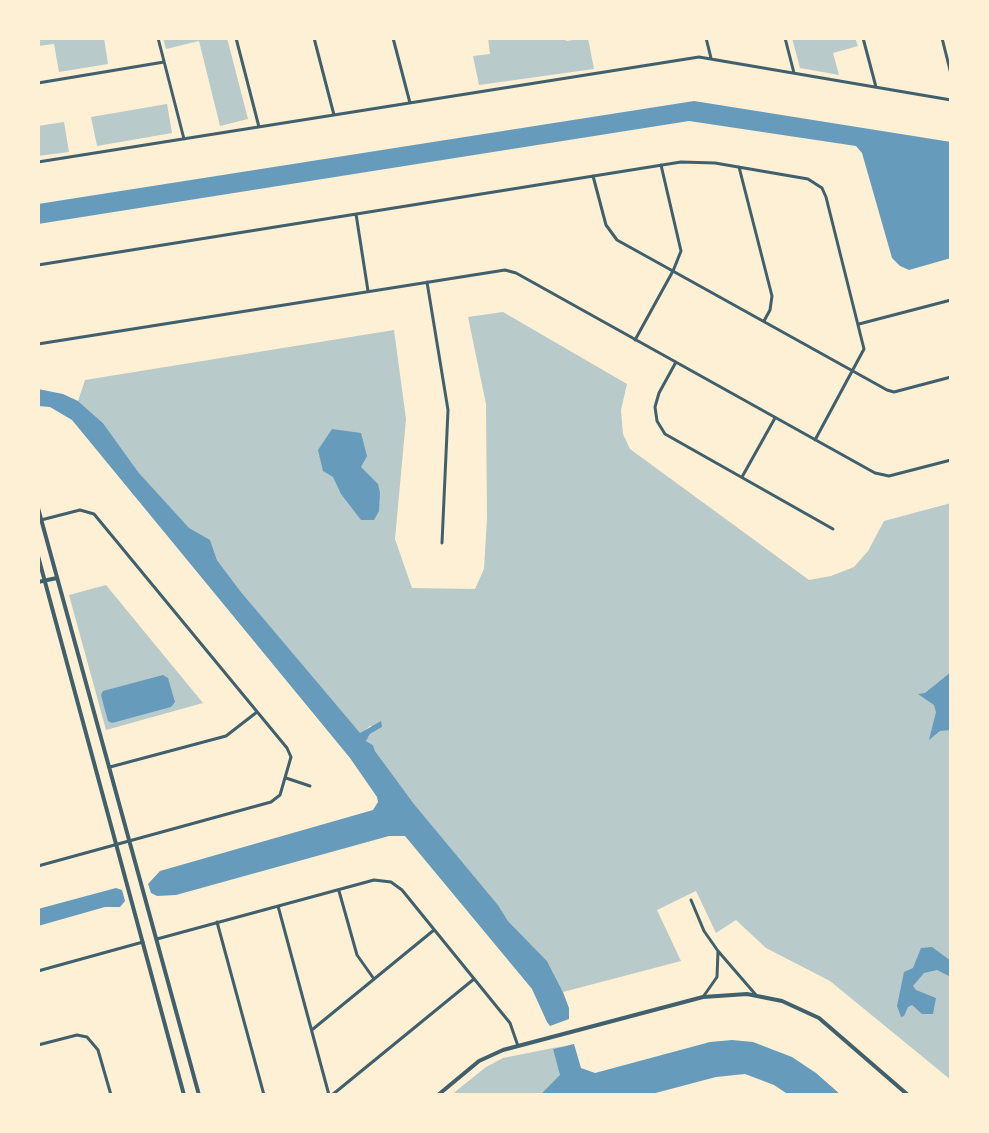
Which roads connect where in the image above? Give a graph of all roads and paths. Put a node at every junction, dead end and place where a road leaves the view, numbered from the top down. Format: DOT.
graph roads {
  1 [pos="158,38"];
  2 [pos="236,38"];
  3 [pos="314,38"];
  4 [pos="393,38"];
  5 [pos="706,38"];
  6 [pos="785,38"];
  7 [pos="863,38"];
  8 [pos="942,38"];
  9 [pos="712,59"];
  10 [pos="164,62"];
  11 [pos="794,73"];
  12 [pos="951,74"];
  13 [pos="38,83"];
  14 [pos="876,87"];
  15 [pos="951,100"];
  16 [pos="410,103"];
  17 [pos="334,115"];
  18 [pos="259,127"];
  19 [pos="184,139"];
  20 [pos="38,162"];
  21 [pos="661,165"];
  22 [pos="739,167"];
  23 [pos="593,176"];
  24 [pos="356,214"];
  25 [pos="38,265"];
  26 [pos="673,271"];
  27 [pos="427,282"];
  28 [pos="368,291"];
  29 [pos="951,300"];
  30 [pos="764,321"];
  31 [pos="859,324"];
  32 [pos="635,340"];
  33 [pos="38,344"];
  34 [pos="676,362"];
  35 [pos="854,371"];
  36 [pos="951,377"];
  37 [pos="775,418"];
  38 [pos="815,440"];
  39 [pos="951,460"];
  40 [pos="742,478"];
  41 [pos="38,508"];
  42 [pos="41,520"];
  43 [pos="833,529"];
  44 [pos="442,543"];
  45 [pos="38,556"];
  46 [pos="57,578"];
  47 [pos="45,581"];
  48 [pos="38,582"];
  49 [pos="257,712"];
  50 [pos="110,767"];
  51 [pos="286,778"];
  52 [pos="310,786"];
  53 [pos="130,841"];
  54 [pos="117,845"];
  55 [pos="38,866"];
  56 [pos="339,889"];
  57 [pos="691,900"];
  58 [pos="278,906"];
  59 [pos="217,922"];
  60 [pos="434,930"];
  61 [pos="157,939"];
  62 [pos="143,942"];
  63 [pos="718,951"];
  64 [pos="38,971"];
  65 [pos="374,979"];
  66 [pos="474,979"];
  67 [pos="756,995"];
  68 [pos="703,997"];
  69 [pos="312,1030"];
  70 [pos="38,1045"];
  71 [pos="518,1046"];
  72 [pos="111,1095"];
  73 [pos="184,1095"];
  74 [pos="199,1095"];
  75 [pos="264,1095"];
  76 [pos="331,1095"];
  77 [pos="438,1095"];
  78 [pos="908,1095"];
  1 -- 10 [label="street"];
  2 -- 18 [label="street"];
  3 -- 17 [label="street"];
  4 -- 16 [label="street"];
  5 -- 9 [label="street"];
  6 -- 11 [label="street"];
  7 -- 14 [label="street"];
  8 -- 12 [label="street"];
  9 -- 11 [label="street"];
  9 -- 16 [label="street"];
  10 -- 13 [label="street"];
  10 -- 19 [label="street"];
  11 -- 14 [label="street"];
  14 -- 15 [label="street"];
  16 -- 17 [label="street"];
  17 -- 18 [label="street"];
  18 -- 19 [label="street"];
  19 -- 20 [label="street"];
  21 -- 22 [label="street"];
  21 -- 23 [label="street"];
  21 -- 26 [label="street"];
  22 -- 30 [label="street"];
  22 -- 31 [label="street"];
  23 -- 24 [label="street"];
  23 -- 26 [label="street"];
  24 -- 25 [label="street"];
  24 -- 28 [label="street"];
  26 -- 30 [label="street"];
  26 -- 32 [label="street"];
  27 -- 28 [label="street"];
  27 -- 32 [label="street"];
  27 -- 44 [label="street"];
  28 -- 33 [label="street"];
  29 -- 31 [label="street"];
  30 -- 35 [label="street"];
  31 -- 35 [label="street"];
  32 -- 34 [label="street"];
  34 -- 37 [label="street"];
  34 -- 40 [label="street"];
  35 -- 36 [label="street"];
  35 -- 38 [label="street"];
  37 -- 38 [label="street"];
  37 -- 40 [label="street"];
  38 -- 39 [label="street"];
  40 -- 43 [label="street"];
  41 -- 42 [label="street"];
  42 -- 46 [label="street"];
  42 -- 49 [label="street"];
  45 -- 47 [label="street"];
  46 -- 47 [label="street"];
  46 -- 50 [label="street"];
  47 -- 48 [label="street"];
  47 -- 54 [label="street"];
  49 -- 50 [label="street"];
  49 -- 51 [label="street"];
  50 -- 53 [label="street"];
  51 -- 52 [label="street"];
  51 -- 53 [label="street"];
  53 -- 54 [label="street"];
  53 -- 61 [label="street"];
  54 -- 55 [label="street"];
  54 -- 62 [label="street"];
  56 -- 58 [label="street"];
  56 -- 60 [label="street"];
  56 -- 65 [label="street"];
  57 -- 63 [label="street"];
  58 -- 59 [label="street"];
  58 -- 69 [label="street"];
  59 -- 61 [label="street"];
  59 -- 75 [label="street"];
  60 -- 65 [label="street"];
  60 -- 66 [label="street"];
  61 -- 74 [label="street"];
  62 -- 64 [label="street"];
  62 -- 73 [label="street"];
  63 -- 67 [label="street"];
  63 -- 68 [label="street"];
  65 -- 69 [label="street"];
  66 -- 71 [label="street"];
  66 -- 76 [label="street"];
  67 -- 68 [label="street"];
  67 -- 78 [label="street"];
  68 -- 71 [label="street"];
  69 -- 76 [label="street"];
  70 -- 72 [label="street"];
  71 -- 77 [label="street"];
}
